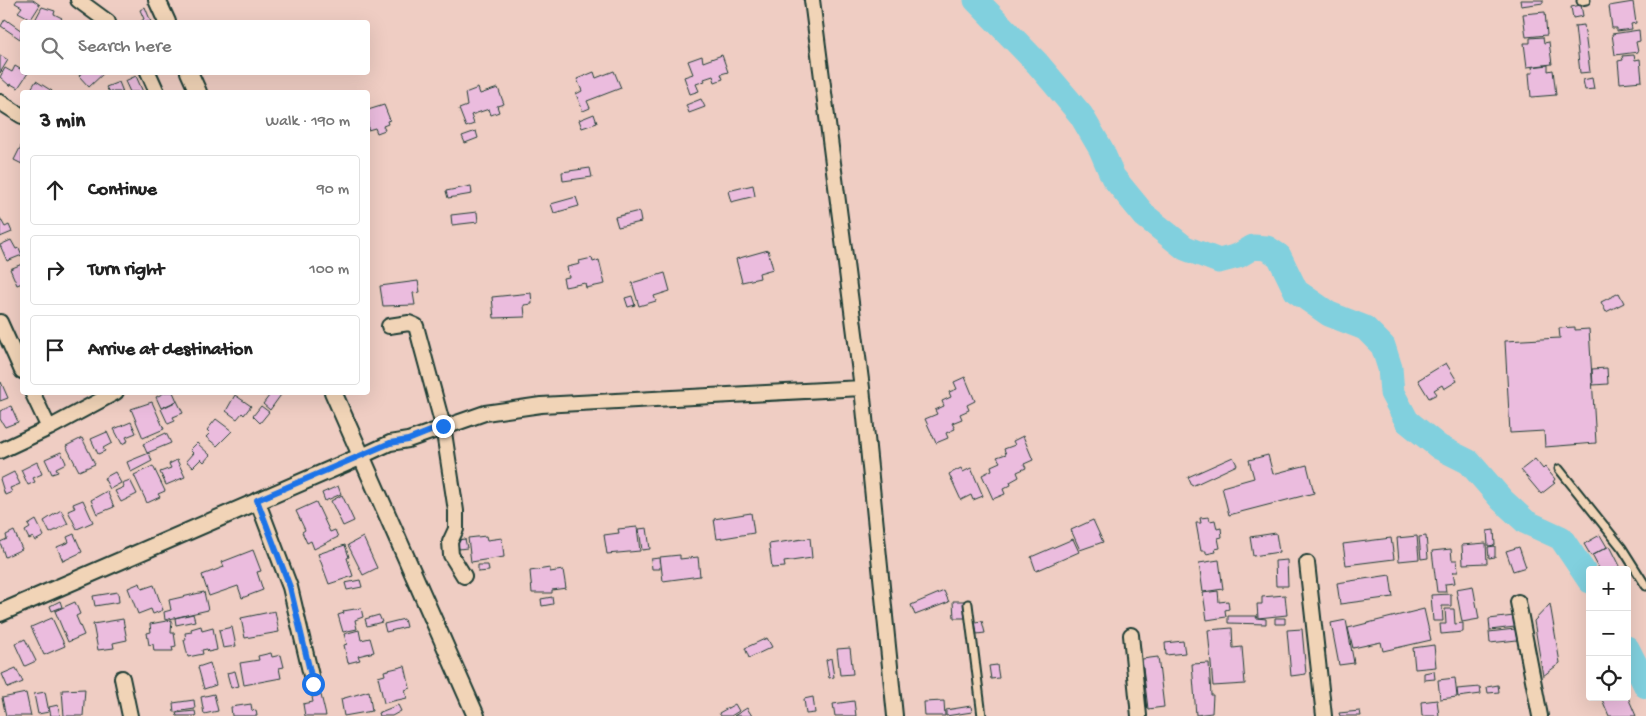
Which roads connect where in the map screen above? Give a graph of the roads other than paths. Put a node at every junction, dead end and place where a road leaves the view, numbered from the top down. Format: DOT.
graph roads {
  1 [pos="78,0"];
  2 [pos="157,0"];
  3 [pos="812,0"];
  4 [pos="105,20"];
  5 [pos="166,20"];
  6 [pos="149,75"];
  7 [pos="190,75"];
  8 [pos="156,90"];
  9 [pos="197,90"];
  10 [pos="0,102"];
  11 [pos="20,115"];
  12 [pos="0,322"];
  13 [pos="389,326"];
  14 [pos="20,367"];
  15 [pos="862,388"];
  16 [pos="33,395"];
  17 [pos="110,395"];
  18 [pos="335,395"];
  19 [pos="443,426"];
  20 [pos="49,428"];
  21 [pos="0,451"];
  22 [pos="362,456"];
  23 [pos="1559,469"];
  24 [pos="257,500"];
  25 [pos="1307,563"];
  26 [pos="464,576"];
  27 [pos="1646,586"];
  28 [pos="1518,602"];
  29 [pos="968,604"];
  30 [pos="0,613"];
  31 [pos="1132,635"];
  32 [pos="122,678"];
  33 [pos="313,684"];
  34 [pos="130,716"];
  35 [pos="476,716"];
  36 [pos="895,716"];
  37 [pos="982,716"];
  38 [pos="1139,716"];
  39 [pos="1324,716"];
  40 [pos="1540,716"];
  1 -- 4 [label="street"];
  2 -- 5 [label="street"];
  3 -- 15 [label="street"];
  6 -- 8 [label="street"];
  7 -- 9 [label="street"];
  10 -- 11 [label="street"];
  12 -- 14 [label="street"];
  13 -- 19 [label="street"];
  15 -- 19 [label="street"];
  15 -- 36 [label="street"];
  16 -- 20 [label="street"];
  17 -- 20 [label="street"];
  18 -- 22 [label="street"];
  19 -- 22 [label="street"];
  19 -- 26 [label="street"];
  20 -- 21 [label="street"];
  22 -- 24 [label="street"];
  22 -- 35 [label="street"];
  23 -- 27 [label="lane"];
  24 -- 30 [label="street"];
  24 -- 33 [label="street"];
  25 -- 39 [label="street"];
  28 -- 40 [label="street"];
  29 -- 37 [label="lane"];
  31 -- 38 [label="street"];
  32 -- 34 [label="street"];
}
